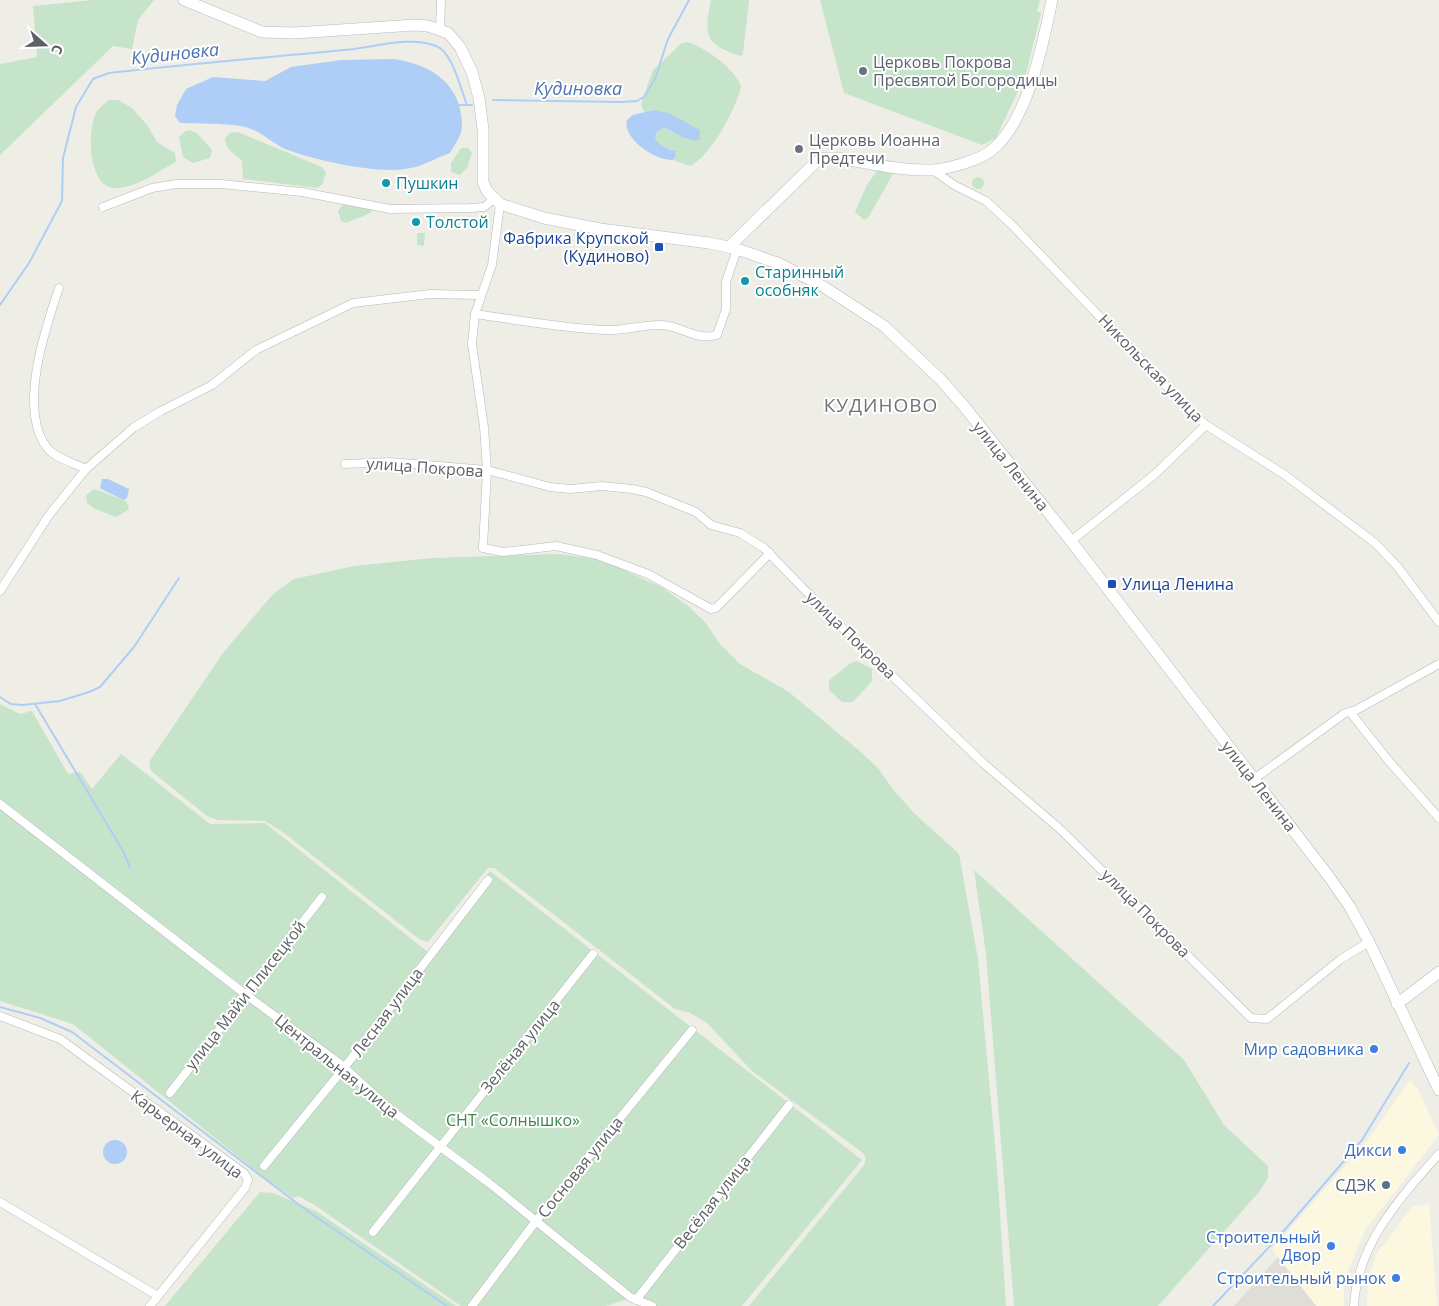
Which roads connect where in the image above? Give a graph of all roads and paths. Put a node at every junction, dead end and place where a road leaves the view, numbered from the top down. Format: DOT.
graph roads {
  1 [pos="441,0"];
  2 [pos="1052,0"];
  3 [pos="190,1"];
  4 [pos="440,30"];
  5 [pos="933,170"];
  6 [pos="497,202"];
  7 [pos="102,206"];
  8 [pos="733,248"];
  9 [pos="59,288"];
  10 [pos="480,295"];
  11 [pos="474,314"];
  12 [pos="1206,425"];
  13 [pos="344,464"];
  14 [pos="86,469"];
  15 [pos="487,470"];
  16 [pos="1071,541"];
  17 [pos="770,553"];
  18 [pos="0,591"];
  19 [pos="1439,622"];
  20 [pos="1439,664"];
  21 [pos="1350,712"];
  22 [pos="1254,779"];
  23 [pos="0,804"];
  24 [pos="1439,818"];
  25 [pos="488,880"];
  26 [pos="322,897"];
  27 [pos="1369,942"];
  28 [pos="593,954"];
  29 [pos="1439,972"];
  30 [pos="245,994"];
  31 [pos="1397,1004"];
  32 [pos="0,1016"];
  33 [pos="692,1030"];
  34 [pos="344,1068"];
  35 [pos="1439,1090"];
  36 [pos="170,1093"];
  37 [pos="789,1105"];
  38 [pos="439,1147"];
  39 [pos="1439,1154"];
  40 [pos="264,1166"];
  41 [pos="0,1202"];
  42 [pos="536,1221"];
  43 [pos="373,1232"];
  44 [pos="158,1296"];
  45 [pos="636,1300"];
  46 [pos="150,1306"];
  47 [pos="472,1306"];
  48 [pos="652,1306"];
  49 [pos="1354,1306"];
  1 -- 4 [label="street"];
  2 -- 5 [label="main road"];
  3 -- 4 [label="main road"];
  4 -- 6 [label="main road"];
  5 -- 8 [label="main road"];
  5 -- 12 [label="street, Никольская улица"];
  6 -- 7 [label="street"];
  6 -- 8 [label="main road, улица Ленина"];
  6 -- 10 [label="street"];
  8 -- 11 [label="street"];
  8 -- 16 [label="main road, улица Ленина"];
  9 -- 14 [label="street"];
  10 -- 11 [label="street"];
  10 -- 14 [label="street"];
  11 -- 15 [label="street"];
  12 -- 16 [label="street"];
  12 -- 19 [label="street, Никольская улица"];
  13 -- 15 [label="street, улица Покрова"];
  14 -- 18 [label="street"];
  15 -- 17 [label="street, улица Покрова"];
  15 -- 17 [label="street"];
  16 -- 22 [label="main road, улица Ленина"];
  17 -- 27 [label="street, улица Покрова"];
  20 -- 21 [label="street"];
  21 -- 22 [label="street"];
  21 -- 24 [label="street"];
  22 -- 27 [label="main road, улица Ленина"];
  23 -- 30 [label="street, Центральная улица"];
  25 -- 34 [label="street, Лесная улица"];
  26 -- 30 [label="street, улица Майи Плисецкой"];
  27 -- 31 [label="main road, улица Ленина"];
  28 -- 38 [label="street, Зелёная улица"];
  29 -- 31 [label="main road"];
  30 -- 34 [label="street, Центральная улица"];
  30 -- 36 [label="street, улица Майи Плисецкой"];
  31 -- 35 [label="main road, улица Ленина"];
  32 -- 44 [label="street, Карьерная улица"];
  33 -- 42 [label="street, Сосновая улица"];
  34 -- 38 [label="street, Центральная улица"];
  34 -- 40 [label="street, Лесная улица"];
  37 -- 45 [label="street, Весёлая улица"];
  38 -- 42 [label="street, Центральная улица"];
  38 -- 43 [label="street, Зелёная улица"];
  39 -- 49 [label="street"];
  41 -- 44 [label="street"];
  42 -- 45 [label="street, Центральная улица"];
  42 -- 47 [label="street, Сосновая улица"];
  44 -- 46 [label="street, Карьерная улица"];
  45 -- 48 [label="street, Центральная улица"];
}
